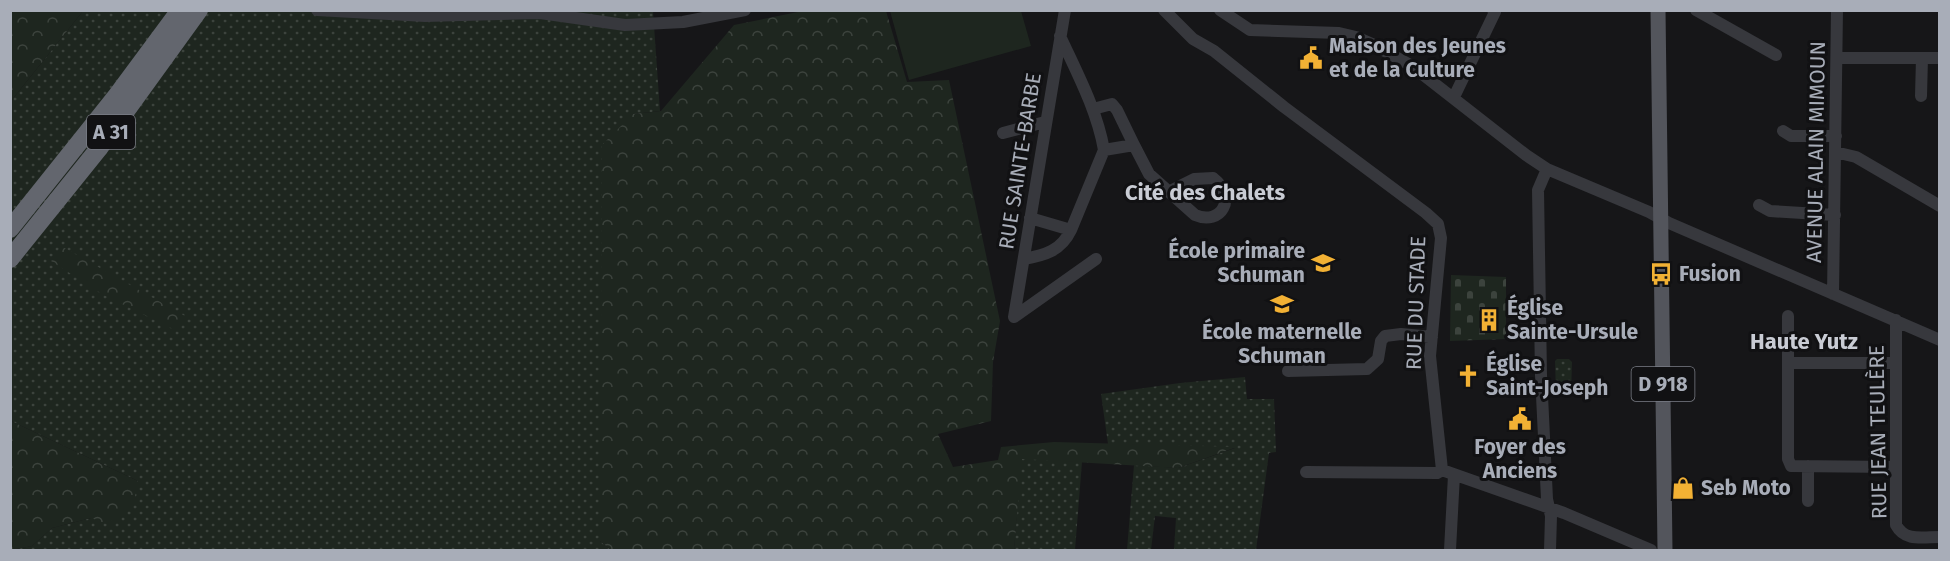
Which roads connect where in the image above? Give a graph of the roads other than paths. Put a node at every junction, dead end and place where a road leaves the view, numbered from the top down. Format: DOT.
graph roads {
  1 [pos="180,10"];
  2 [pos="199,10"];
  3 [pos="317,10"];
  4 [pos="745,10"];
  5 [pos="1065,10"];
  6 [pos="1164,10"];
  7 [pos="1220,10"];
  8 [pos="1658,10"];
  9 [pos="1696,10"];
  10 [pos="1838,10"];
  11 [pos="1494,11"];
  12 [pos="1060,36"];
  13 [pos="1776,55"];
  14 [pos="1837,58"];
  15 [pos="1922,58"];
  16 [pos="1940,58"];
  17 [pos="1922,96"];
  18 [pos="1454,97"];
  19 [pos="1093,109"];
  20 [pos="1045,122"];
  21 [pos="1783,131"];
  22 [pos="1003,134"];
  23 [pos="1836,135"];
  24 [pos="1134,145"];
  25 [pos="1104,150"];
  26 [pos="1835,152"];
  27 [pos="1546,169"];
  28 [pos="1170,191"];
  29 [pos="1759,205"];
  30 [pos="1940,206"];
  31 [pos="1835,215"];
  32 [pos="1030,218"];
  33 [pos="1660,218"];
  34 [pos="13,225"];
  35 [pos="1071,230"];
  36 [pos="10,259"];
  37 [pos="1024,259"];
  38 [pos="1096,259"];
  39 [pos="1833,294"];
  40 [pos="1788,316"];
  41 [pos="1896,320"];
  42 [pos="1432,337"];
  43 [pos="1940,340"];
  44 [pos="1788,363"];
  45 [pos="1896,363"];
  46 [pos="1288,371"];
  47 [pos="1808,466"];
  48 [pos="1896,467"];
  49 [pos="1306,471"];
  50 [pos="1448,472"];
  51 [pos="1808,501"];
  52 [pos="1549,508"];
  53 [pos="1940,537"];
  54 [pos="1449,550"];
  55 [pos="1550,550"];
  56 [pos="1651,550"];
  57 [pos="1665,550"];
  1 -- 34 [label="highway, A 31"];
  2 -- 36 [label="highway, A 31"];
  3 -- 4 [label="street"];
  5 -- 12 [label="street, RUE SAINTE-BARBE"];
  6 -- 42 [label="street, RUE DU STADE"];
  7 -- 18 [label="street"];
  8 -- 33 [label="main road, D 918"];
  9 -- 13 [label="street"];
  10 -- 14 [label="street, AVENUE ALAIN MIMOUN"];
  11 -- 18 [label="street"];
  12 -- 19 [label="street"];
  12 -- 20 [label="street, RUE SAINTE-BARBE"];
  14 -- 15 [label="street"];
  14 -- 23 [label="street, AVENUE ALAIN MIMOUN"];
  15 -- 16 [label="street"];
  15 -- 17 [label="street"];
  18 -- 27 [label="street"];
  19 -- 24 [label="street"];
  19 -- 25 [label="street"];
  20 -- 22 [label="street"];
  20 -- 32 [label="street, RUE SAINTE-BARBE"];
  21 -- 23 [label="street"];
  23 -- 26 [label="street, AVENUE ALAIN MIMOUN"];
  24 -- 25 [label="street"];
  24 -- 28 [label="street"];
  25 -- 35 [label="street"];
  26 -- 30 [label="street"];
  26 -- 31 [label="street, AVENUE ALAIN MIMOUN"];
  27 -- 33 [label="street"];
  27 -- 52 [label="street"];
  29 -- 31 [label="street"];
  31 -- 39 [label="street, AVENUE ALAIN MIMOUN"];
  32 -- 35 [label="street"];
  32 -- 37 [label="street, RUE SAINTE-BARBE"];
  33 -- 39 [label="street"];
  33 -- 57 [label="main road, D 918"];
  35 -- 37 [label="street"];
  37 -- 38 [label="street, RUE SAINTE-BARBE"];
  39 -- 41 [label="street"];
  40 -- 44 [label="street"];
  41 -- 43 [label="street"];
  41 -- 45 [label="street, RUE JEAN TEULÈRE"];
  42 -- 46 [label="street"];
  42 -- 50 [label="street, RUE DU STADE"];
  44 -- 45 [label="street"];
  44 -- 47 [label="street"];
  45 -- 48 [label="street, RUE JEAN TEULÈRE"];
  47 -- 48 [label="street"];
  47 -- 51 [label="street"];
  48 -- 53 [label="street, RUE JEAN TEULÈRE"];
  49 -- 50 [label="street"];
  50 -- 52 [label="street"];
  50 -- 54 [label="street, RUE DU STADE"];
  52 -- 55 [label="street"];
  52 -- 56 [label="street"];
}
